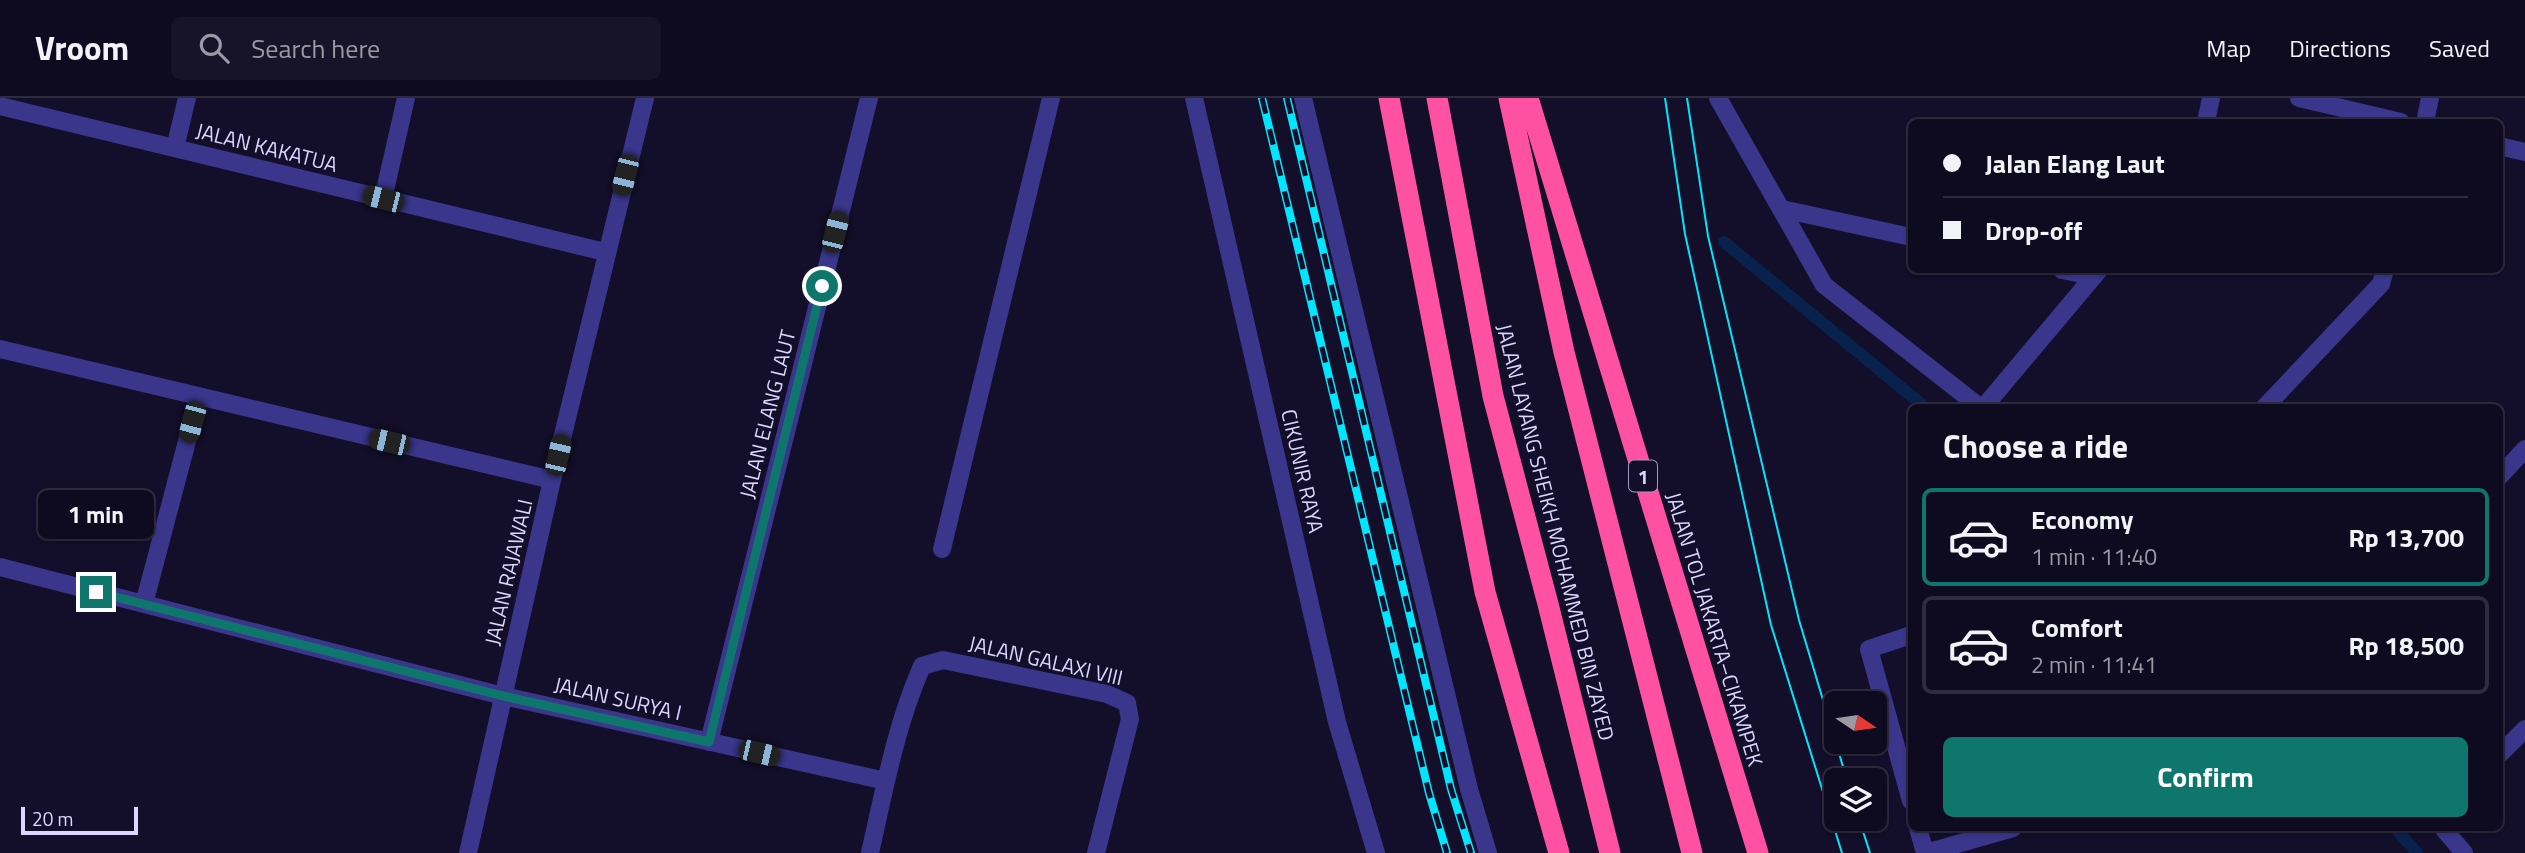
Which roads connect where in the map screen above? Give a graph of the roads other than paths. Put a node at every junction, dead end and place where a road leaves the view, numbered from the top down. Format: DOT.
graph roads {
  1 [pos="187,98"];
  2 [pos="406,98"];
  3 [pos="645,98"];
  4 [pos="869,98"];
  5 [pos="1051,98"];
  6 [pos="1194,98"];
  7 [pos="1303,98"];
  8 [pos="1389,98"];
  9 [pos="1437,98"];
  10 [pos="1510,98"];
  11 [pos="1528,98"];
  12 [pos="1718,98"];
  13 [pos="2211,98"];
  14 [pos="2299,98"];
  15 [pos="2430,98"];
  16 [pos="0,106"];
  17 [pos="2207,119"];
  18 [pos="2387,119"];
  19 [pos="2426,119"];
  20 [pos="2503,147"];
  21 [pos="175,148"];
  22 [pos="2525,152"];
  23 [pos="383,199"];
  24 [pos="1782,209"];
  25 [pos="1908,236"];
  26 [pos="605,252"];
  27 [pos="2095,273"];
  28 [pos="2384,273"];
  29 [pos="0,349"];
  30 [pos="199,396"];
  31 [pos="1977,404"];
  32 [pos="1985,404"];
  33 [pos="2268,404"];
  34 [pos="2525,449"];
  35 [pos="2503,473"];
  36 [pos="552,481"];
  37 [pos="942,549"];
  38 [pos="0,567"];
  39 [pos="144,604"];
  40 [pos="1908,636"];
  41 [pos="503,696"];
  42 [pos="2525,729"];
  43 [pos="709,742"];
  44 [pos="2503,751"];
  45 [pos="886,781"];
  46 [pos="1908,790"];
  47 [pos="1920,831"];
  48 [pos="2003,831"];
  49 [pos="2446,831"];
  50 [pos="468,853"];
  51 [pos="870,853"];
  52 [pos="1096,853"];
  53 [pos="1376,853"];
  54 [pos="1488,853"];
  55 [pos="1559,853"];
  56 [pos="1610,853"];
  57 [pos="1692,853"];
  58 [pos="1758,853"];
  59 [pos="1926,853"];
  60 [pos="2464,853"];
  1 -- 21 [label="street"];
  2 -- 23 [label="street"];
  3 -- 26 [label="street, JALAN RAJAWALI"];
  4 -- 43 [label="street, JALAN ELANG LAUT"];
  5 -- 37 [label="street"];
  6 -- 53 [label="street, CIKUNIR RAYA"];
  7 -- 54 [label="street"];
  8 -- 55 [label="highway"];
  9 -- 56 [label="highway, JALAN LAYANG SHEIKH MOHAMMED BIN ZAYED"];
  10 -- 57 [label="highway, 1"];
  11 -- 58 [label="highway, JALAN TOL JAKARTA–CIKAMPEK / 1"];
  12 -- 24 [label="street"];
  13 -- 17 [label="street"];
  14 -- 18 [label="street"];
  15 -- 19 [label="street"];
  16 -- 21 [label="street, JALAN KAKATUA"];
  20 -- 22 [label="street"];
  21 -- 23 [label="street, JALAN KAKATUA"];
  23 -- 26 [label="street, JALAN KAKATUA"];
  24 -- 25 [label="street"];
  24 -- 31 [label="street"];
  26 -- 36 [label="street, JALAN RAJAWALI"];
  27 -- 32 [label="street"];
  28 -- 33 [label="street"];
  29 -- 30 [label="street"];
  30 -- 36 [label="street"];
  30 -- 39 [label="street"];
  34 -- 35 [label="street"];
  36 -- 41 [label="street, JALAN RAJAWALI"];
  38 -- 39 [label="street, JALAN SURYA I"];
  39 -- 41 [label="street, JALAN SURYA I"];
  40 -- 46 [label="street"];
  41 -- 43 [label="street, JALAN SURYA I"];
  41 -- 50 [label="street, JALAN RAJAWALI"];
  42 -- 44 [label="street"];
  43 -- 45 [label="street, JALAN SURYA I"];
  45 -- 51 [label="street"];
  45 -- 52 [label="street, JALAN GALAXI VIII"];
  47 -- 59 [label="street"];
  48 -- 59 [label="street"];
  49 -- 60 [label="street"];
}
